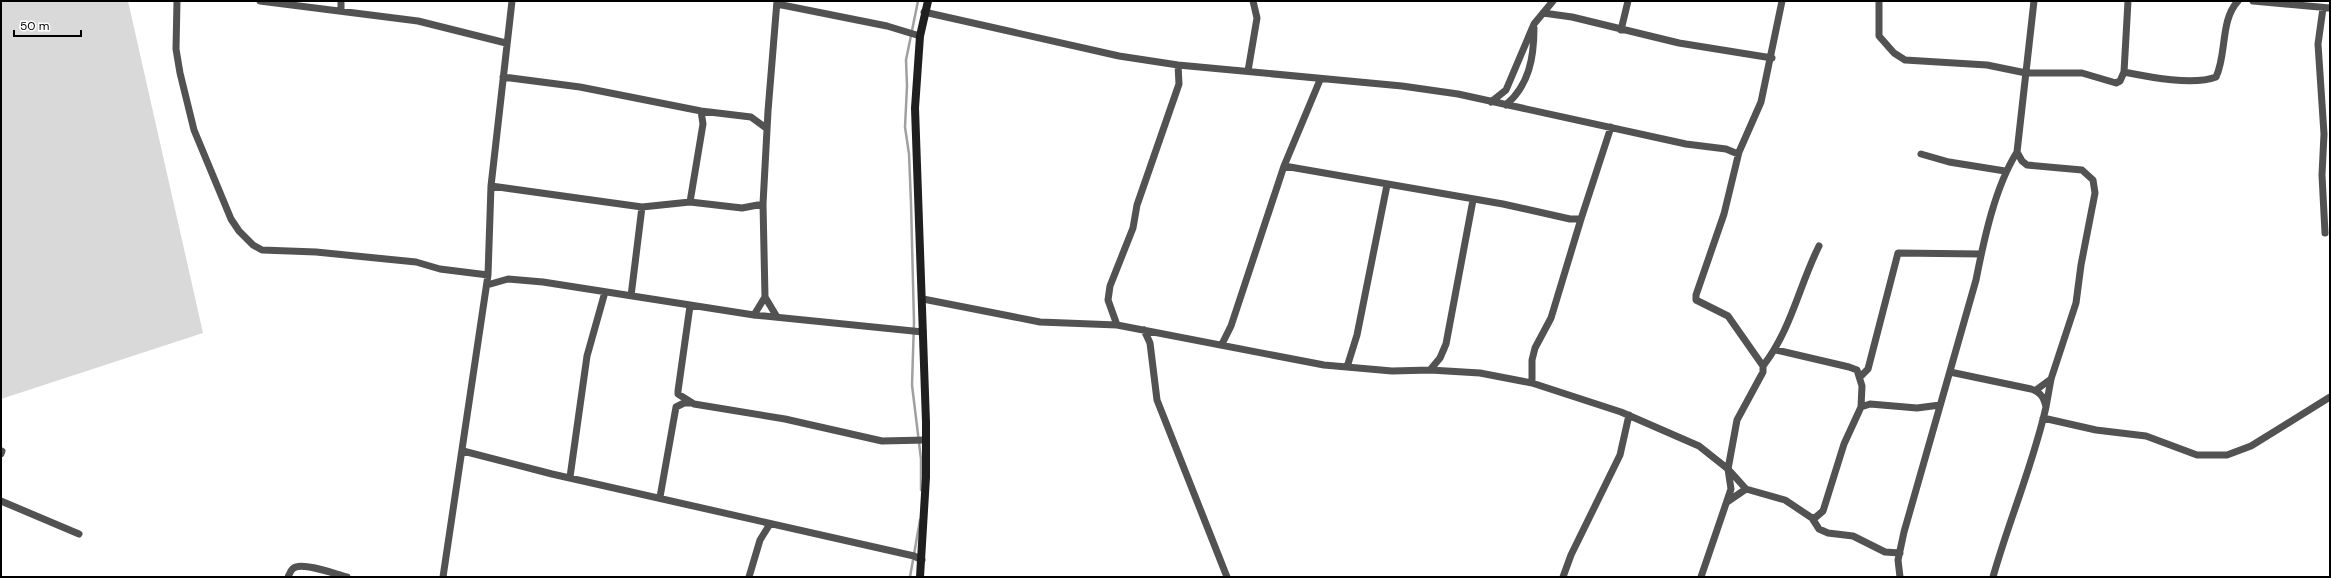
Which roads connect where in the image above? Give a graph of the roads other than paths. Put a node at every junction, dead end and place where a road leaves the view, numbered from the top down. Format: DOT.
graph roads {
  1 [pos="177,1"];
  2 [pos="260,1"];
  3 [pos="341,1"];
  4 [pos="512,1"];
  5 [pos="928,1"];
  6 [pos="1253,1"];
  7 [pos="1553,1"];
  8 [pos="1628,1"];
  9 [pos="1782,1"];
  10 [pos="1879,1"];
  11 [pos="2034,1"];
  12 [pos="2128,1"];
  13 [pos="2238,1"];
  14 [pos="2253,1"];
  15 [pos="777,2"];
  16 [pos="2326,8"];
  17 [pos="341,10"];
  18 [pos="924,12"];
  19 [pos="1543,13"];
  20 [pos="1534,24"];
  21 [pos="1621,30"];
  22 [pos="920,36"];
  23 [pos="506,44"];
  24 [pos="1772,58"];
  25 [pos="1178,65"];
  26 [pos="1248,71"];
  27 [pos="2124,72"];
  28 [pos="2026,73"];
  29 [pos="503,77"];
  30 [pos="1320,80"];
  31 [pos="1490,102"];
  32 [pos="1506,105"];
  33 [pos="701,111"];
  34 [pos="1611,127"];
  35 [pos="766,128"];
  36 [pos="2017,152"];
  37 [pos="1738,154"];
  38 [pos="1921,154"];
  39 [pos="1284,166"];
  40 [pos="2005,171"];
  41 [pos="1386,185"];
  42 [pos="492,186"];
  43 [pos="1473,200"];
  44 [pos="690,202"];
  45 [pos="763,204"];
  46 [pos="642,207"];
  47 [pos="1581,219"];
  48 [pos="2325,233"];
  49 [pos="1819,246"];
  50 [pos="1981,254"];
  51 [pos="488,275"];
  52 [pos="487,285"];
  53 [pos="605,292"];
  54 [pos="631,296"];
  55 [pos="765,298"];
  56 [pos="922,299"];
  57 [pos="690,306"];
  58 [pos="754,315"];
  59 [pos="777,317"];
  60 [pos="1117,325"];
  61 [pos="1144,330"];
  62 [pos="923,332"];
  63 [pos="1222,344"];
  64 [pos="1776,350"];
  65 [pos="1763,366"];
  66 [pos="1347,367"];
  67 [pos="1430,370"];
  68 [pos="1950,372"];
  69 [pos="1860,377"];
  70 [pos="2051,379"];
  71 [pos="1532,383"];
  72 [pos="2036,390"];
  73 [pos="678,394"];
  74 [pos="2330,397"];
  75 [pos="694,404"];
  76 [pos="1940,405"];
  77 [pos="676,407"];
  78 [pos="1862,407"];
  79 [pos="2046,407"];
  80 [pos="1629,415"];
  81 [pos="2044,418"];
  82 [pos="926,440"];
  83 [pos="463,451"];
  84 [pos="1728,470"];
  85 [pos="570,477"];
  86 [pos="1746,489"];
  87 [pos="660,497"];
  88 [pos="1,501"];
  89 [pos="1727,502"];
  90 [pos="1812,518"];
  91 [pos="770,524"];
  92 [pos="79,534"];
  93 [pos="1900,553"];
  94 [pos="922,560"];
  95 [pos="288,577"];
  96 [pos="347,577"];
  97 [pos="443,577"];
  98 [pos="749,577"];
  99 [pos="920,577"];
  100 [pos="1227,577"];
  101 [pos="1563,577"];
  102 [pos="1701,577"];
  103 [pos="1900,577"];
  104 [pos="1993,577"];
  1 -- 51 [label="street"];
  2 -- 17 [label="street"];
  3 -- 17 [label="street"];
  4 -- 23 [label="street"];
  5 -- 18 [label="main road"];
  6 -- 26 [label="street"];
  7 -- 19 [label="street"];
  8 -- 21 [label="street"];
  9 -- 24 [label="street"];
  10 -- 28 [label="street"];
  11 -- 28 [label="street"];
  12 -- 27 [label="street"];
  13 -- 27 [label="street"];
  14 -- 16 [label="street"];
  15 -- 22 [label="street"];
  15 -- 35 [label="street"];
  16 -- 48 [label="street"];
  17 -- 23 [label="street"];
  18 -- 22 [label="main road"];
  18 -- 25 [label="street"];
  19 -- 20 [label="street"];
  19 -- 21 [label="street"];
  20 -- 31 [label="street"];
  20 -- 32 [label="street"];
  21 -- 24 [label="street"];
  22 -- 56 [label="main road"];
  23 -- 29 [label="street"];
  24 -- 37 [label="street"];
  25 -- 26 [label="street"];
  25 -- 60 [label="street"];
  26 -- 30 [label="street"];
  27 -- 28 [label="street"];
  28 -- 36 [label="street"];
  29 -- 33 [label="street"];
  29 -- 42 [label="street"];
  30 -- 31 [label="street"];
  30 -- 39 [label="street"];
  31 -- 32 [label="street"];
  32 -- 34 [label="street"];
  33 -- 35 [label="street"];
  33 -- 44 [label="street"];
  34 -- 37 [label="street"];
  34 -- 47 [label="street"];
  35 -- 45 [label="street"];
  36 -- 40 [label="street"];
  36 -- 70 [label="street"];
  37 -- 65 [label="street"];
  38 -- 40 [label="street"];
  39 -- 41 [label="street"];
  39 -- 63 [label="street"];
  40 -- 50 [label="street"];
  41 -- 43 [label="street"];
  41 -- 66 [label="street"];
  42 -- 46 [label="street"];
  42 -- 51 [label="street"];
  43 -- 47 [label="street"];
  43 -- 67 [label="street"];
  44 -- 45 [label="street"];
  44 -- 46 [label="street"];
  45 -- 55 [label="street"];
  46 -- 54 [label="street"];
  47 -- 71 [label="street"];
  49 -- 64 [label="street"];
  50 -- 68 [label="street"];
  50 -- 69 [label="street"];
  51 -- 52 [label="street"];
  52 -- 53 [label="street"];
  52 -- 83 [label="street"];
  53 -- 54 [label="street"];
  53 -- 85 [label="street"];
  54 -- 57 [label="street"];
  55 -- 58 [label="street"];
  55 -- 59 [label="street"];
  56 -- 60 [label="street"];
  56 -- 62 [label="main road"];
  57 -- 58 [label="street"];
  57 -- 73 [label="street"];
  58 -- 59 [label="street"];
  59 -- 62 [label="street"];
  60 -- 61 [label="street"];
  61 -- 63 [label="street"];
  61 -- 100 [label="street"];
  62 -- 82 [label="main road"];
  63 -- 66 [label="street"];
  64 -- 65 [label="street"];
  64 -- 69 [label="street"];
  65 -- 84 [label="street"];
  66 -- 67 [label="street"];
  67 -- 71 [label="street"];
  68 -- 72 [label="street"];
  68 -- 76 [label="street"];
  69 -- 78 [label="street"];
  70 -- 72 [label="street"];
  70 -- 79 [label="street"];
  71 -- 80 [label="street"];
  72 -- 79 [label="street"];
  73 -- 75 [label="street"];
  73 -- 77 [label="street"];
  74 -- 81 [label="street"];
  75 -- 77 [label="street"];
  75 -- 82 [label="street"];
  76 -- 78 [label="street"];
  76 -- 93 [label="street"];
  77 -- 87 [label="street"];
  78 -- 90 [label="street"];
  79 -- 81 [label="street"];
  80 -- 84 [label="street"];
  80 -- 101 [label="street"];
  81 -- 104 [label="street"];
  82 -- 94 [label="main road"];
  83 -- 85 [label="street"];
  83 -- 97 [label="street"];
  84 -- 86 [label="street"];
  84 -- 89 [label="street"];
  85 -- 87 [label="street"];
  86 -- 89 [label="street"];
  86 -- 90 [label="street"];
  87 -- 91 [label="street"];
  88 -- 92 [label="street"];
  89 -- 102 [label="street"];
  90 -- 93 [label="street"];
  91 -- 94 [label="street"];
  91 -- 98 [label="street"];
  93 -- 103 [label="street"];
  94 -- 99 [label="main road"];
  95 -- 96 [label="street"];
}
